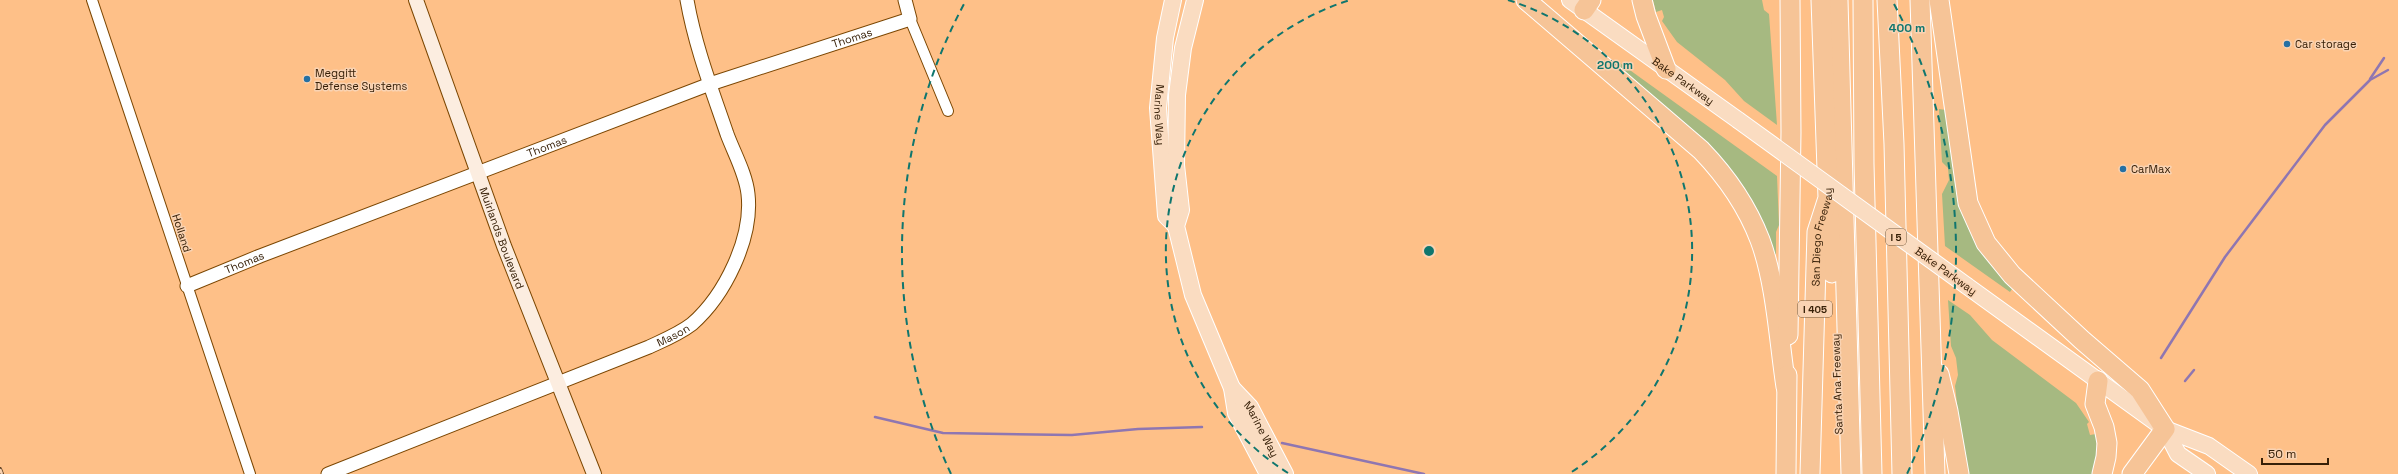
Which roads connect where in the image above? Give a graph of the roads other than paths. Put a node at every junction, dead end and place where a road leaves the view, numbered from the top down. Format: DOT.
graph roads {
  1 [pos="92,0"];
  2 [pos="416,0"];
  3 [pos="687,0"];
  4 [pos="905,0"];
  5 [pos="1173,0"];
  6 [pos="1195,0"];
  7 [pos="1526,0"];
  8 [pos="1642,0"];
  9 [pos="1780,0"];
  10 [pos="1790,0"];
  11 [pos="1822,0"];
  12 [pos="1838,0"];
  13 [pos="1849,0"];
  14 [pos="1863,0"];
  15 [pos="1887,0"];
  16 [pos="1920,0"];
  17 [pos="1939,0"];
  18 [pos="1581,3"];
  19 [pos="910,19"];
  20 [pos="1791,42"];
  21 [pos="1666,69"];
  22 [pos="710,84"];
  23 [pos="948,111"];
  24 [pos="477,173"];
  25 [pos="1828,198"];
  26 [pos="1176,226"];
  27 [pos="187,286"];
  28 [pos="1930,340"];
  29 [pos="2098,381"];
  30 [pos="559,382"];
  31 [pos="1865,383"];
  32 [pos="1786,387"];
  33 [pos="1232,388"];
  34 [pos="2165,429"];
  35 [pos="250,474"];
  36 [pos="328,474"];
  37 [pos="594,474"];
  38 [pos="1268,474"];
  39 [pos="1285,474"];
  40 [pos="1786,474"];
  41 [pos="1810,474"];
  42 [pos="1840,474"];
  43 [pos="1851,474"];
  44 [pos="1863,474"];
  45 [pos="1872,474"];
  46 [pos="1902,474"];
  47 [pos="1934,474"];
  48 [pos="1959,474"];
  49 [pos="2102,474"];
  50 [pos="2132,474"];
  51 [pos="2207,474"];
  52 [pos="2249,474"];
  1 -- 27 [label="street, Holland"];
  2 -- 24 [label="main road, Muirlands Boulevard"];
  3 -- 22 [label="street, Mason"];
  4 -- 19 [label="street"];
  5 -- 26 [label="main road, Marine Way"];
  6 -- 26 [label="main road, Marine Way"];
  7 -- 32 [label="highway"];
  8 -- 21 [label="highway"];
  9 -- 20 [label="highway"];
  10 -- 20 [label="highway"];
  11 -- 25 [label="highway, San Diego Freeway"];
  12 -- 43 [label="highway"];
  13 -- 31 [label="highway"];
  14 -- 31 [label="highway"];
  15 -- 46 [label="highway, I 5"];
  16 -- 28 [label="highway"];
  17 -- 34 [label="highway"];
  18 -- 21 [label="main road, Bake Parkway"];
  19 -- 22 [label="street, Thomas"];
  19 -- 23 [label="street"];
  20 -- 32 [label="highway"];
  21 -- 29 [label="main road, Bake Parkway, bridge"];
  22 -- 24 [label="street, Thomas"];
  22 -- 30 [label="street, Mason"];
  24 -- 27 [label="street, Thomas"];
  24 -- 30 [label="main road, Muirlands Boulevard"];
  25 -- 41 [label="highway, San Diego Freeway / I 405"];
  25 -- 42 [label="highway, Santa Ana Freeway"];
  26 -- 33 [label="main road, Marine Way"];
  27 -- 35 [label="street, Holland"];
  28 -- 47 [label="highway"];
  28 -- 48 [label="highway"];
  29 -- 34 [label="main road, Bake Parkway"];
  29 -- 49 [label="highway"];
  30 -- 36 [label="street, Mason"];
  30 -- 37 [label="main road, Muirlands Boulevard"];
  31 -- 44 [label="highway"];
  31 -- 45 [label="highway"];
  32 -- 40 [label="highway"];
  33 -- 38 [label="main road, Marine Way"];
  33 -- 39 [label="main road, Marine Way"];
  34 -- 50 [label="highway"];
  34 -- 51 [label="main road, Bake Parkway"];
  34 -- 52 [label="main road, Bake Parkway"];
}
